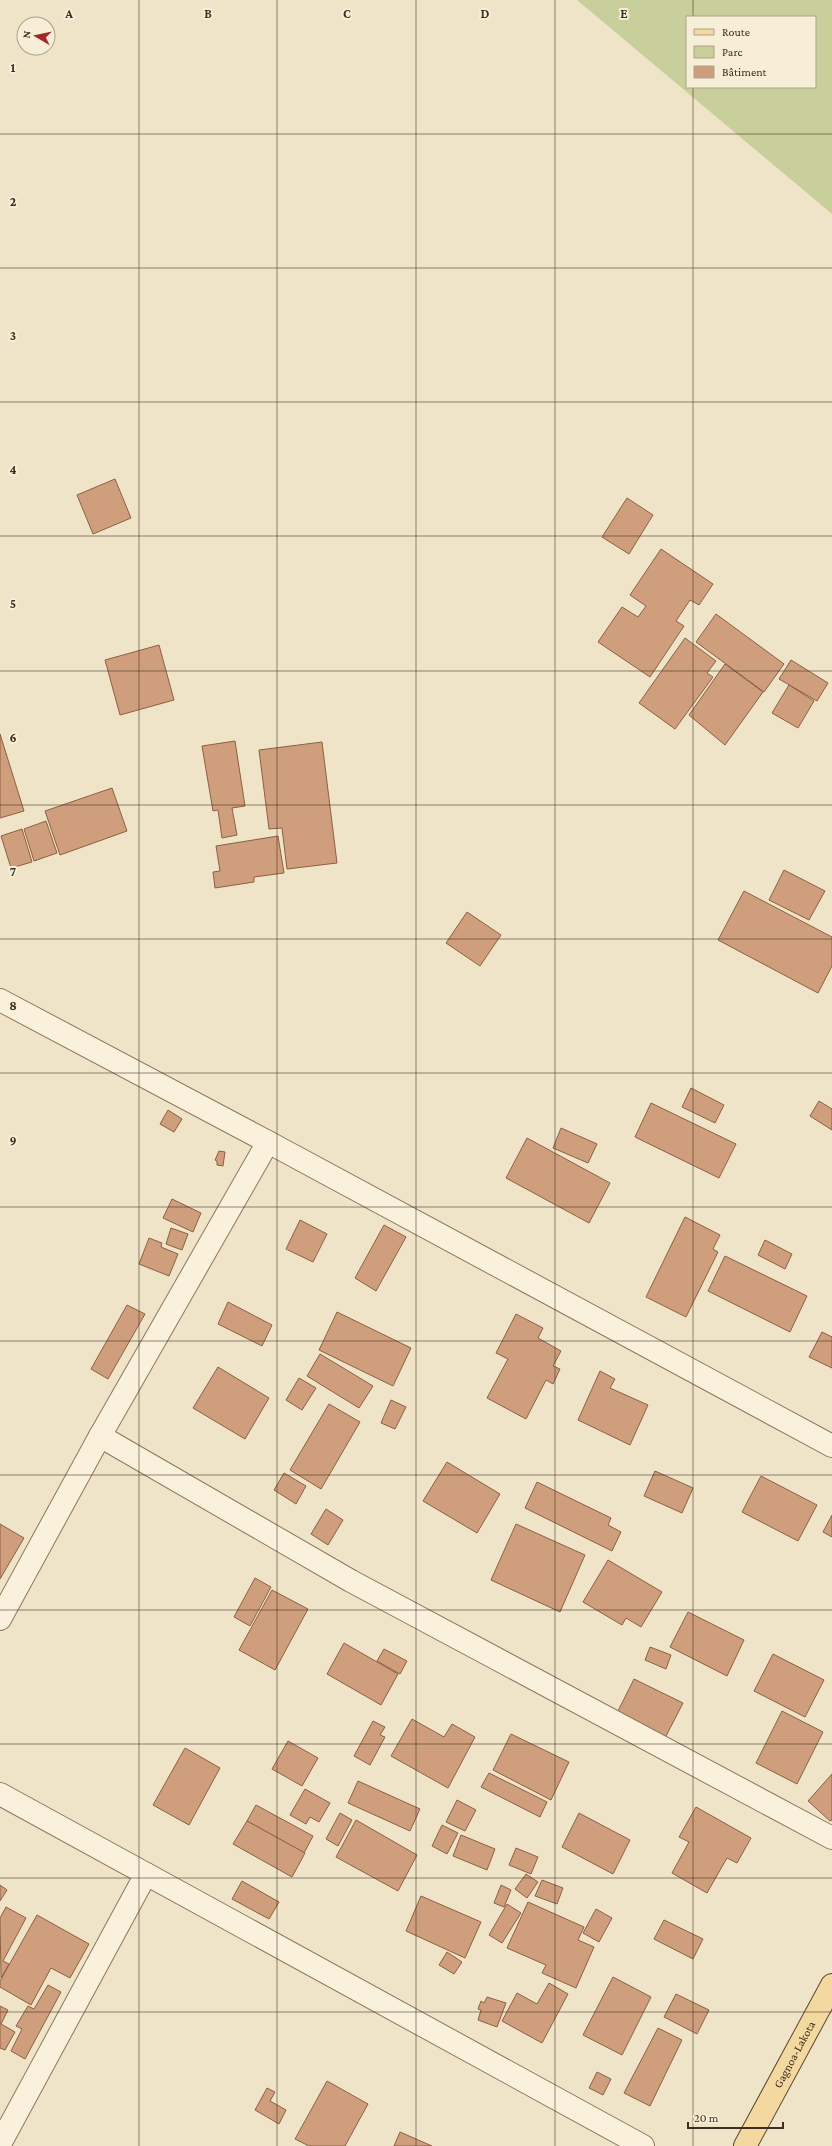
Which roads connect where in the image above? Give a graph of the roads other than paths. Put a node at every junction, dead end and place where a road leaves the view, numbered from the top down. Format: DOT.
graph roads {
  1 [pos="0,999"];
  2 [pos="268,1142"];
  3 [pos="100,1436"];
  4 [pos="832,1446"];
  5 [pos="0,1619"];
  6 [pos="0,1794"];
  7 [pos="832,1838"];
  8 [pos="146,1874"];
  9 [pos="832,1985"];
  10 [pos="0,2144"];
  11 [pos="643,2146"];
  12 [pos="745,2146"];
  1 -- 2 [label="street"];
  2 -- 3 [label="street"];
  2 -- 4 [label="street"];
  3 -- 5 [label="street"];
  3 -- 7 [label="street"];
  6 -- 8 [label="street"];
  8 -- 10 [label="street"];
  8 -- 11 [label="street"];
  9 -- 12 [label="main road, Gagnoa-Lakota"];
}
